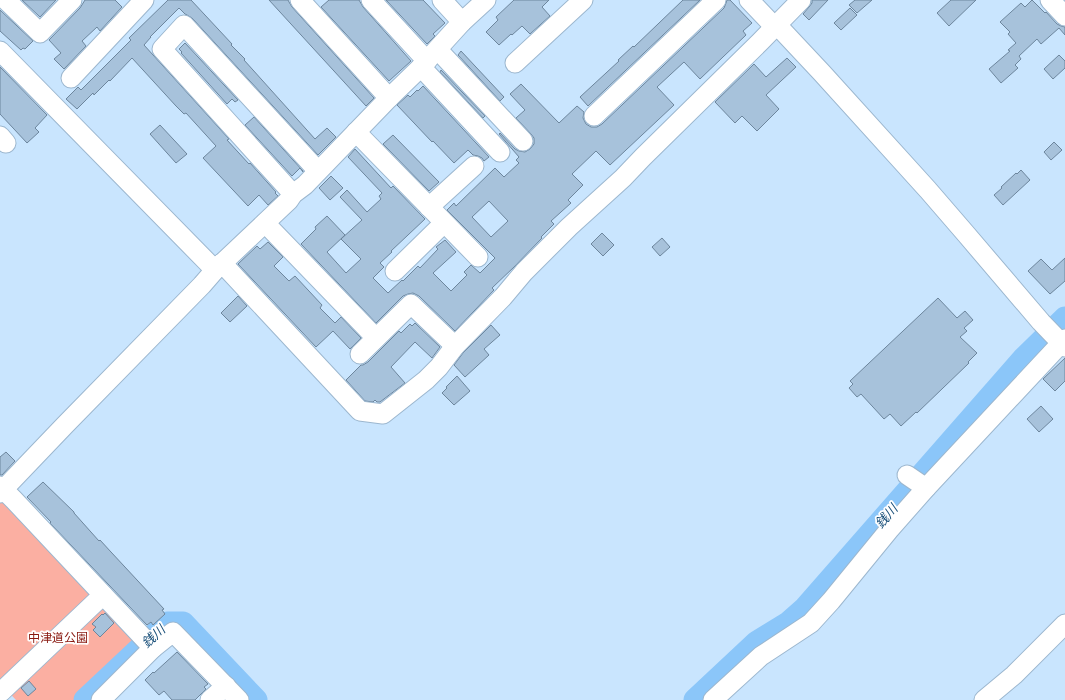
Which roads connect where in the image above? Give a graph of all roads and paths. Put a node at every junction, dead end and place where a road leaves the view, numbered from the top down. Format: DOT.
graph roads {
  1 [pos="6,0"];
  2 [pos="72,0"];
  3 [pos="144,0"];
  4 [pos="300,0"];
  5 [pos="371,0"];
  6 [pos="442,0"];
  7 [pos="486,0"];
  8 [pos="583,0"];
  9 [pos="716,0"];
  10 [pos="749,0"];
  11 [pos="800,0"];
  12 [pos="1050,0"];
  13 [pos="1065,16"];
  14 [pos="462,22"];
  15 [pos="777,25"];
  16 [pos="0,51"];
  17 [pos="429,59"];
  18 [pos="515,63"];
  19 [pos="70,78"];
  20 [pos="389,98"];
  21 [pos="594,116"];
  22 [pos="356,132"];
  23 [pos="523,141"];
  24 [pos="500,152"];
  25 [pos="474,166"];
  26 [pos="318,171"];
  27 [pos="293,194"];
  28 [pos="429,207"];
  29 [pos="444,222"];
  30 [pos="265,223"];
  31 [pos="478,257"];
  32 [pos="218,266"];
  33 [pos="395,271"];
  34 [pos="376,338"];
  35 [pos="1062,342"];
  36 [pos="454,346"];
  37 [pos="360,354"];
  38 [pos="1,490"];
  39 [pos="103,595"];
  40 [pos="1065,624"];
  41 [pos="148,644"];
  42 [pos="226,686"];
  43 [pos="3,694"];
  44 [pos="101,700"];
  45 [pos="210,700"];
  46 [pos="239,700"];
  47 [pos="713,700"];
  48 [pos="984,700"];
  1 -- 2 [label="street"];
  3 -- 19 [label="street"];
  4 -- 20 [label="street"];
  5 -- 17 [label="street"];
  6 -- 14 [label="street"];
  7 -- 14 [label="street"];
  8 -- 18 [label="street"];
  9 -- 21 [label="street"];
  10 -- 15 [label="street"];
  11 -- 15 [label="street"];
  12 -- 13 [label="street"];
  14 -- 17 [label="street"];
  15 -- 35 [label="street"];
  15 -- 36 [label="street"];
  16 -- 32 [label="street"];
  17 -- 20 [label="street"];
  17 -- 23 [label="street"];
  17 -- 24 [label="street"];
  20 -- 22 [label="street"];
  22 -- 26 [label="street"];
  22 -- 28 [label="street"];
  25 -- 28 [label="street"];
  26 -- 27 [label="street"];
  26 -- 27 [label="street"];
  27 -- 30 [label="street"];
  28 -- 29 [label="street"];
  29 -- 31 [label="street"];
  29 -- 33 [label="street"];
  30 -- 32 [label="street"];
  30 -- 34 [label="street"];
  32 -- 36 [label="street"];
  32 -- 38 [label="street"];
  34 -- 36 [label="street"];
  34 -- 37 [label="street"];
  35 -- 47 [label="street"];
  38 -- 39 [label="street"];
  39 -- 41 [label="street"];
  39 -- 43 [label="street"];
  40 -- 48 [label="street"];
  41 -- 42 [label="street"];
  41 -- 44 [label="street"];
  42 -- 45 [label="street"];
  42 -- 46 [label="street"];
}
